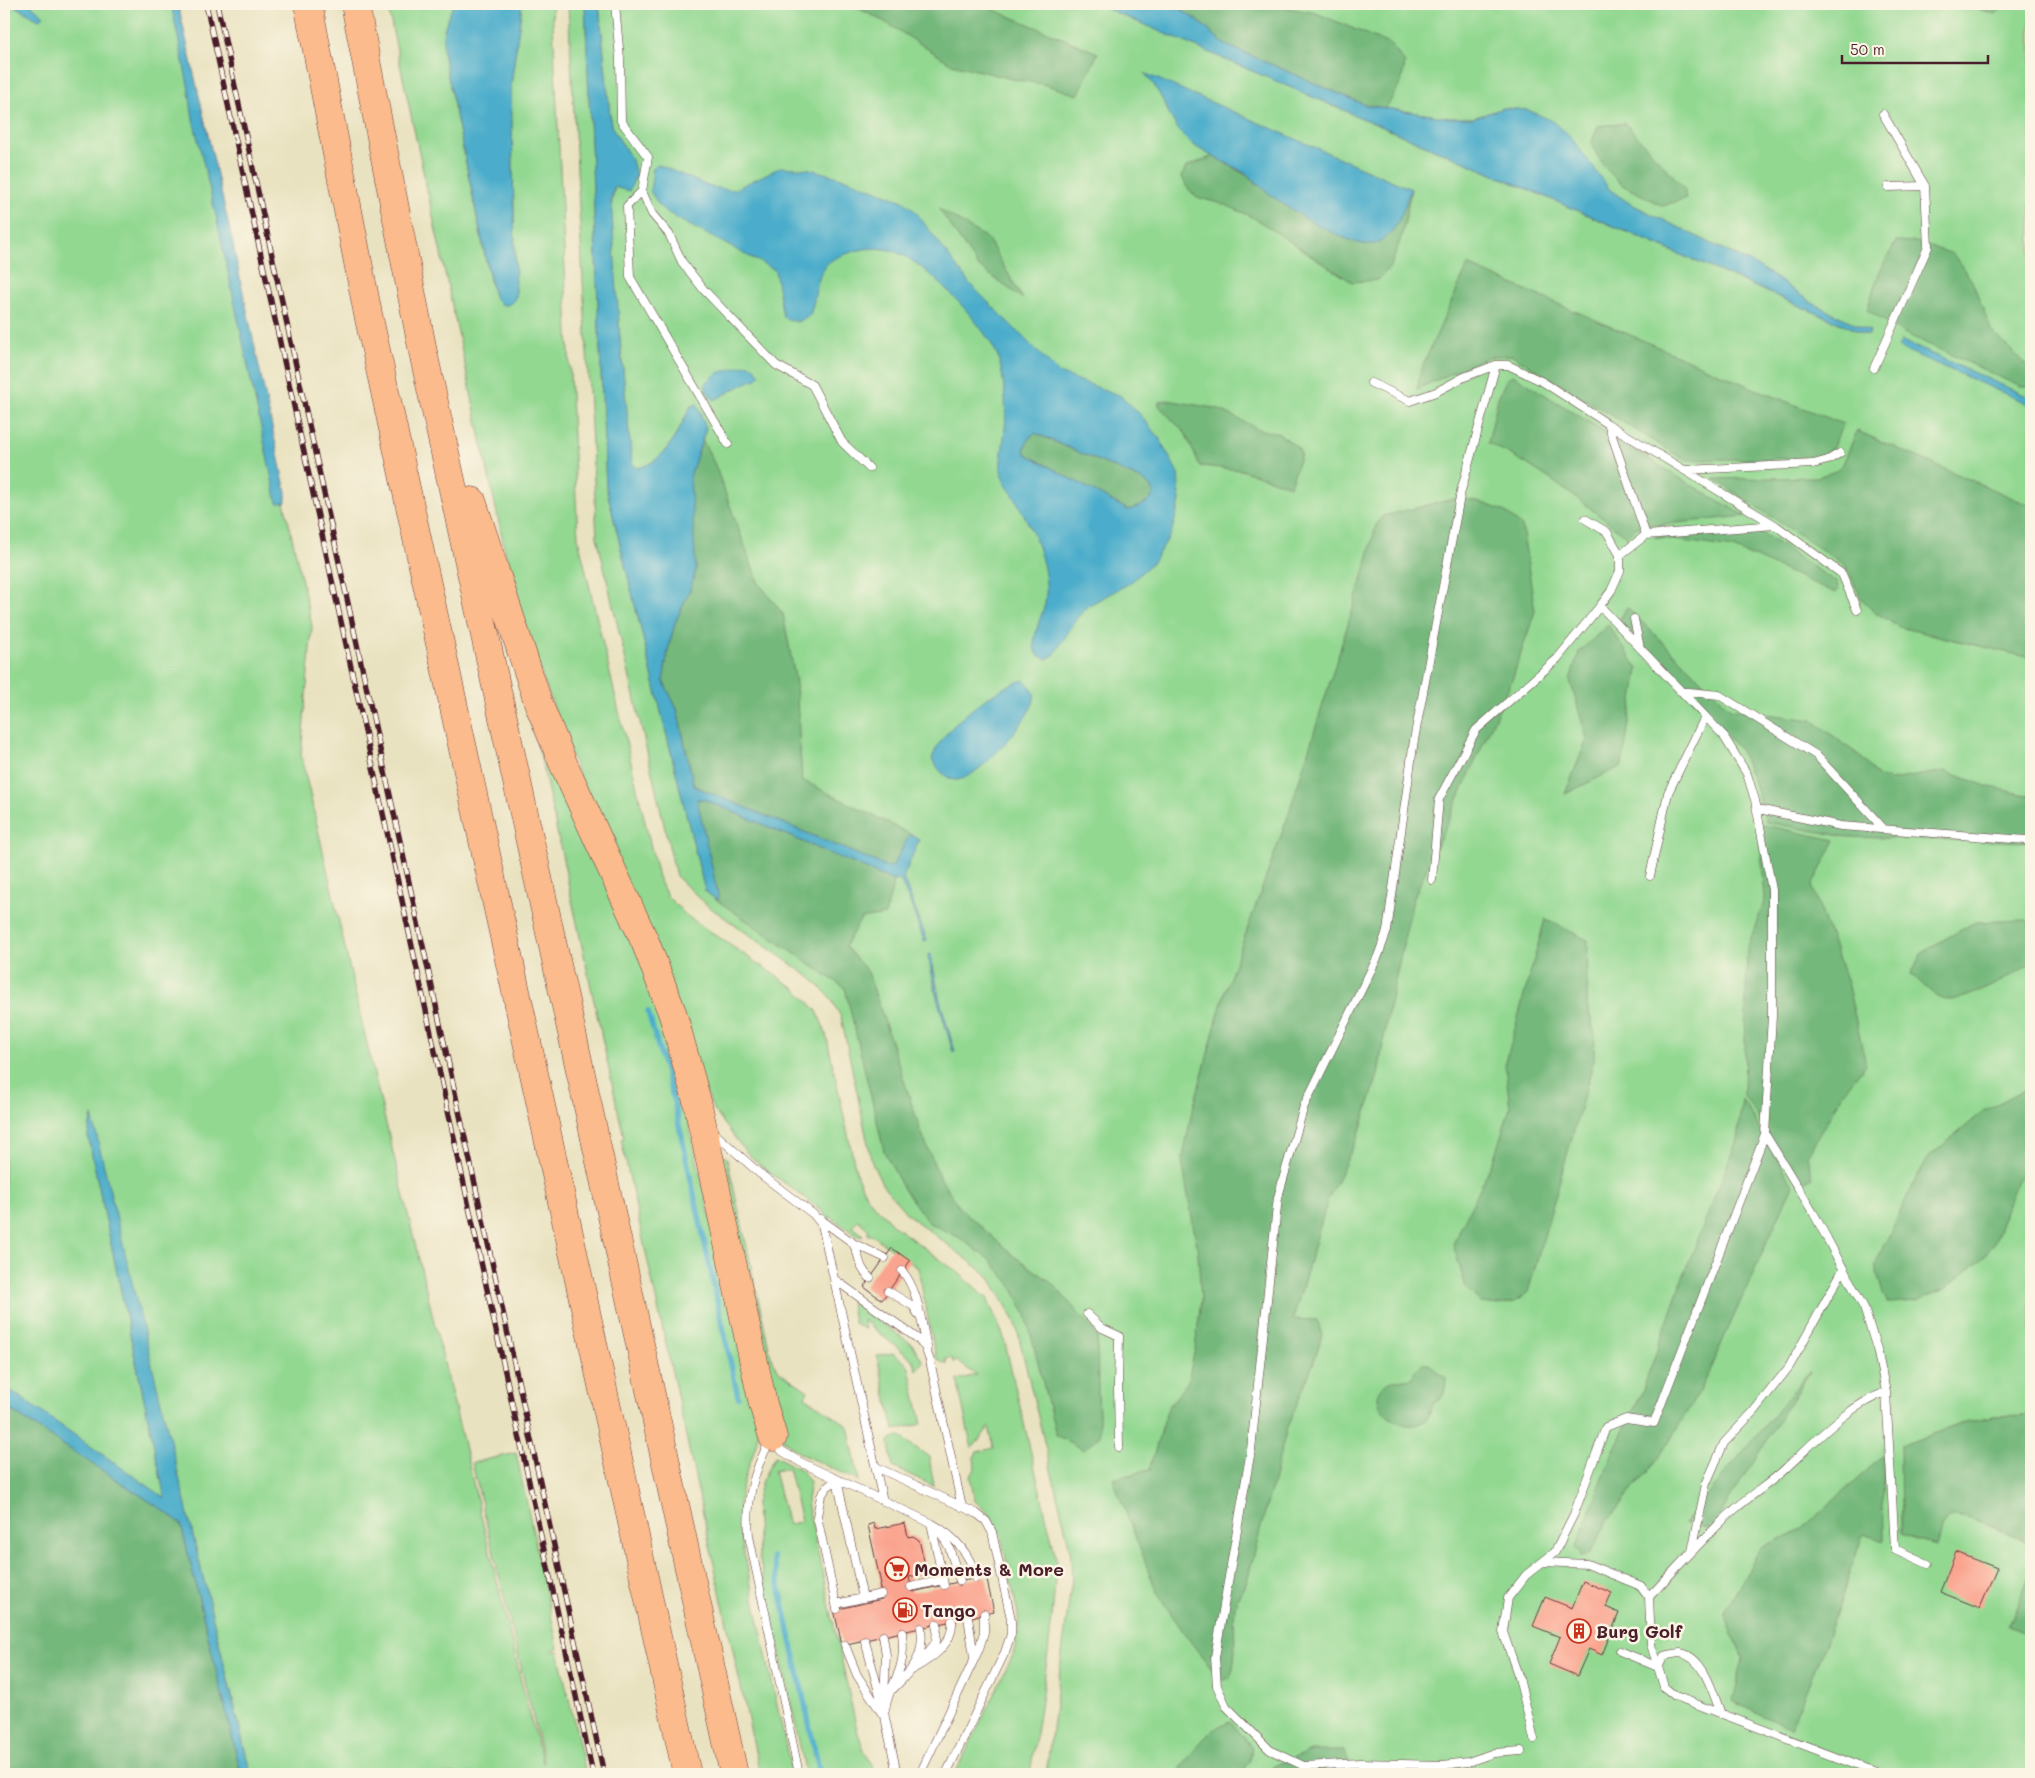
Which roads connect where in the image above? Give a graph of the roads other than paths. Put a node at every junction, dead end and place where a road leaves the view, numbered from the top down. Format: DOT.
graph roads {
  1 [pos="308,4"];
  2 [pos="355,4"];
  3 [pos="615,4"];
  4 [pos="1883,114"];
  5 [pos="1925,186"];
  6 [pos="1888,187"];
  7 [pos="642,191"];
  8 [pos="423,352"];
  9 [pos="1496,365"];
  10 [pos="1874,368"];
  11 [pos="1371,383"];
  12 [pos="1608,424"];
  13 [pos="728,444"];
  14 [pos="1840,453"];
  15 [pos="869,468"];
  16 [pos="1686,470"];
  17 [pos="1585,519"];
  18 [pos="1775,525"];
  19 [pos="1646,535"];
  20 [pos="1620,555"];
  21 [pos="1600,606"];
  22 [pos="1857,610"];
  23 [pos="1634,619"];
  24 [pos="1641,650"];
  25 [pos="1680,691"];
  26 [pos="1705,717"];
  27 [pos="1758,809"];
  28 [pos="1883,828"];
  29 [pos="2026,840"];
  30 [pos="1650,876"];
  31 [pos="1432,880"];
  32 [pos="701,1119"];
  33 [pos="1765,1134"];
  34 [pos="810,1211"];
  35 [pos="850,1241"];
  36 [pos="885,1258"];
  37 [pos="1844,1268"];
  38 [pos="902,1271"];
  39 [pos="870,1278"];
  40 [pos="834,1279"];
  41 [pos="888,1291"];
  42 [pos="1087,1314"];
  43 [pos="921,1323"];
  44 [pos="930,1361"];
  45 [pos="1886,1392"];
  46 [pos="772,1437"];
  47 [pos="1119,1447"];
  48 [pos="876,1467"];
  49 [pos="837,1480"];
  50 [pos="883,1501"];
  51 [pos="962,1507"];
  52 [pos="931,1523"];
  53 [pos="1692,1551"];
  54 [pos="1543,1562"];
  55 [pos="1928,1564"];
  56 [pos="976,1578"];
  57 [pos="960,1581"];
  58 [pos="912,1589"];
  59 [pos="877,1597"];
  60 [pos="1650,1597"];
  61 [pos="859,1601"];
  62 [pos="984,1614"];
  63 [pos="968,1617"];
  64 [pos="952,1621"];
  65 [pos="937,1624"];
  66 [pos="922,1628"];
  67 [pos="902,1632"];
  68 [pos="883,1636"];
  69 [pos="865,1640"];
  70 [pos="845,1645"];
  71 [pos="1620,1651"];
  72 [pos="973,1664"];
  73 [pos="1658,1667"];
  74 [pos="911,1670"];
  75 [pos="888,1694"];
  76 [pos="1721,1714"];
  77 [pos="887,1724"];
  78 [pos="1534,1739"];
  79 [pos="1521,1751"];
  80 [pos="687,1774"];
  81 [pos="734,1774"];
  82 [pos="799,1774"];
  83 [pos="897,1774"];
  84 [pos="920,1774"];
  85 [pos="946,1774"];
  86 [pos="1880,1774"];
  1 -- 80 [label="highway"];
  2 -- 8 [label="highway"];
  3 -- 7 [label="lane"];
  4 -- 5 [label="lane"];
  5 -- 6 [label="lane"];
  5 -- 10 [label="lane"];
  7 -- 13 [label="lane"];
  7 -- 15 [label="lane"];
  8 -- 32 [label="highway"];
  8 -- 81 [label="highway"];
  9 -- 11 [label="lane"];
  9 -- 12 [label="lane"];
  9 -- 79 [label="lane"];
  12 -- 16 [label="lane"];
  12 -- 19 [label="lane"];
  14 -- 16 [label="lane"];
  16 -- 18 [label="lane"];
  17 -- 20 [label="lane"];
  18 -- 19 [label="lane"];
  18 -- 22 [label="lane"];
  19 -- 20 [label="lane"];
  20 -- 21 [label="lane"];
  21 -- 24 [label="lane"];
  21 -- 31 [label="lane"];
  23 -- 24 [label="lane"];
  24 -- 25 [label="lane"];
  25 -- 26 [label="lane"];
  25 -- 28 [label="lane"];
  26 -- 27 [label="lane"];
  26 -- 30 [label="lane"];
  27 -- 28 [label="lane"];
  27 -- 33 [label="lane"];
  28 -- 29 [label="lane"];
  32 -- 34 [label="lane"];
  32 -- 46 [label="highway"];
  33 -- 37 [label="lane"];
  33 -- 54 [label="lane"];
  34 -- 35 [label="lane"];
  34 -- 40 [label="lane"];
  35 -- 36 [label="lane"];
  35 -- 39 [label="lane"];
  37 -- 45 [label="lane"];
  37 -- 53 [label="lane"];
  38 -- 43 [label="lane"];
  40 -- 44 [label="lane"];
  40 -- 48 [label="lane"];
  41 -- 43 [label="lane"];
  42 -- 47 [label="lane"];
  43 -- 44 [label="lane"];
  44 -- 51 [label="lane"];
  45 -- 53 [label="lane"];
  45 -- 55 [label="lane"];
  46 -- 49 [label="lane"];
  46 -- 82 [label="lane"];
  48 -- 50 [label="lane"];
  48 -- 51 [label="lane"];
  49 -- 50 [label="lane"];
  49 -- 61 [label="lane"];
  49 -- 61 [label="lane"];
  50 -- 52 [label="lane"];
  51 -- 85 [label="lane"];
  52 -- 56 [label="lane"];
  52 -- 57 [label="lane"];
  52 -- 58 [label="lane"];
  53 -- 60 [label="lane"];
  54 -- 60 [label="lane"];
  54 -- 78 [label="lane"];
  59 -- 61 [label="lane"];
  60 -- 73 [label="lane"];
  62 -- 72 [label="lane"];
  63 -- 72 [label="lane"];
  64 -- 74 [label="lane"];
  65 -- 74 [label="lane"];
  66 -- 74 [label="lane"];
  67 -- 75 [label="lane"];
  68 -- 77 [label="lane"];
  69 -- 77 [label="lane"];
  70 -- 77 [label="lane"];
  71 -- 73 [label="lane"];
  72 -- 84 [label="lane"];
  73 -- 76 [label="lane"];
  73 -- 76 [label="lane"];
  74 -- 75 [label="lane"];
  75 -- 77 [label="lane"];
  76 -- 86 [label="lane"];
  77 -- 83 [label="lane"];
}
